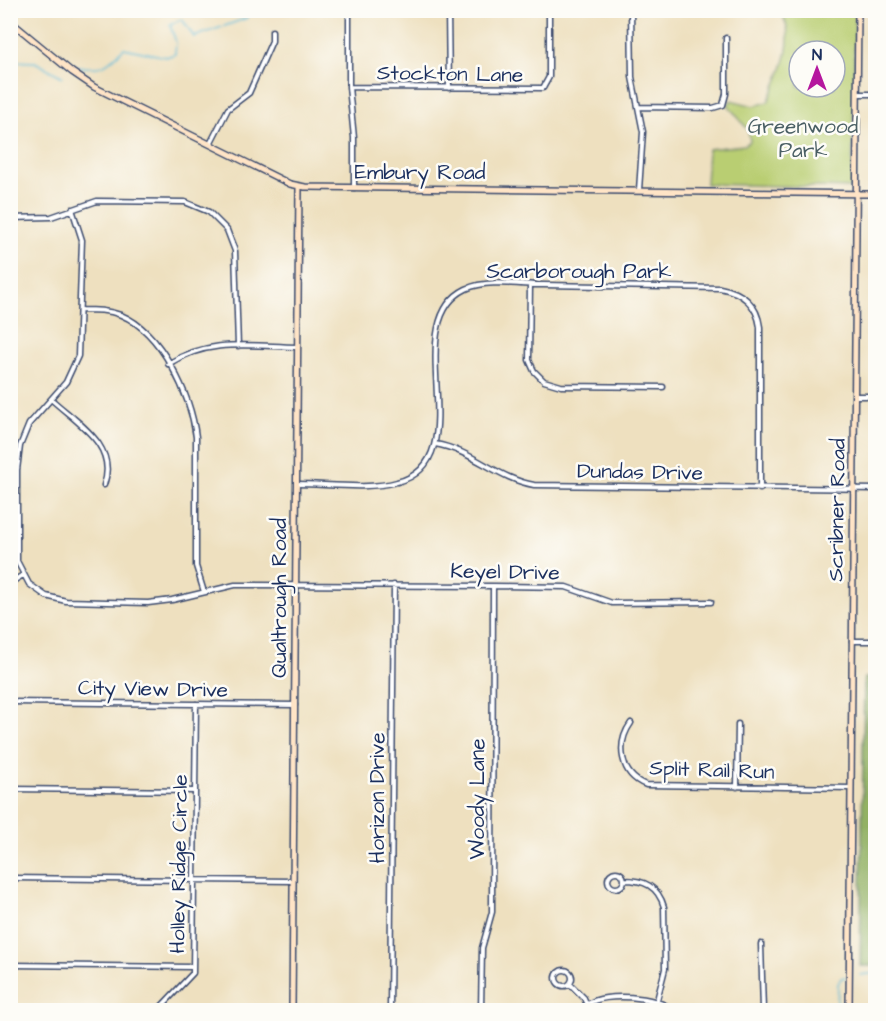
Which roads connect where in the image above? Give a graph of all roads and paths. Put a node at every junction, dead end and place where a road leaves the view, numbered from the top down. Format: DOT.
graph roads {
  1 [pos="349,10"];
  2 [pos="448,10"];
  3 [pos="549,10"];
  4 [pos="631,10"];
  5 [pos="858,10"];
  6 [pos="10,21"];
  7 [pos="272,31"];
  8 [pos="726,38"];
  9 [pos="349,87"];
  10 [pos="448,88"];
  11 [pos="858,94"];
  12 [pos="876,94"];
  13 [pos="639,107"];
  14 [pos="210,144"];
  15 [pos="299,186"];
  16 [pos="354,188"];
  17 [pos="639,190"];
  18 [pos="856,194"];
  19 [pos="876,194"];
  20 [pos="72,208"];
  21 [pos="10,218"];
  22 [pos="530,285"];
  23 [pos="81,310"];
  24 [pos="238,346"];
  25 [pos="297,347"];
  26 [pos="168,364"];
  27 [pos="663,387"];
  28 [pos="855,396"];
  29 [pos="876,396"];
  30 [pos="51,399"];
  31 [pos="435,444"];
  32 [pos="297,484"];
  33 [pos="104,485"];
  34 [pos="760,489"];
  35 [pos="854,489"];
  36 [pos="876,489"];
  37 [pos="23,575"];
  38 [pos="10,583"];
  39 [pos="296,585"];
  40 [pos="394,585"];
  41 [pos="493,586"];
  42 [pos="204,592"];
  43 [pos="711,602"];
  44 [pos="852,641"];
  45 [pos="876,641"];
  46 [pos="10,702"];
  47 [pos="196,704"];
  48 [pos="295,705"];
  49 [pos="631,723"];
  50 [pos="738,724"];
  51 [pos="737,787"];
  52 [pos="850,788"];
  53 [pos="10,789"];
  54 [pos="195,791"];
  55 [pos="10,878"];
  56 [pos="194,880"];
  57 [pos="624,880"];
  58 [pos="293,881"];
  59 [pos="761,944"];
  60 [pos="10,965"];
  61 [pos="193,967"];
  62 [pos="570,984"];
  63 [pos="657,1000"];
  64 [pos="588,1004"];
  65 [pos="158,1011"];
  66 [pos="292,1011"];
  67 [pos="390,1011"];
  68 [pos="482,1011"];
  69 [pos="589,1011"];
  70 [pos="672,1011"];
  71 [pos="763,1011"];
  72 [pos="849,1011"];
  1 -- 9 [label="street"];
  2 -- 10 [label="street"];
  3 -- 10 [label="street, Stockton Lane"];
  4 -- 13 [label="street"];
  5 -- 11 [label="street, Scribner Road"];
  6 -- 14 [label="street, Embury Road"];
  7 -- 14 [label="street"];
  8 -- 13 [label="street"];
  9 -- 10 [label="street, Stockton Lane"];
  9 -- 16 [label="street"];
  11 -- 12 [label="street"];
  11 -- 18 [label="street, Scribner Road"];
  13 -- 17 [label="street"];
  14 -- 15 [label="street, Embury Road"];
  15 -- 16 [label="street, Embury Road"];
  15 -- 25 [label="street, Qualtrough Road"];
  16 -- 17 [label="street, Embury Road"];
  17 -- 18 [label="street, Embury Road"];
  18 -- 19 [label="street, Embury Road"];
  18 -- 28 [label="street, Scribner Road"];
  20 -- 21 [label="street"];
  20 -- 23 [label="street"];
  20 -- 24 [label="street"];
  22 -- 27 [label="street"];
  22 -- 31 [label="street, Scarborough Park"];
  22 -- 34 [label="street, Scarborough Park"];
  23 -- 26 [label="street"];
  23 -- 30 [label="street"];
  24 -- 25 [label="street"];
  24 -- 26 [label="street"];
  25 -- 32 [label="street, Qualtrough Road"];
  26 -- 42 [label="street"];
  28 -- 29 [label="street"];
  28 -- 35 [label="street, Scribner Road"];
  30 -- 33 [label="street"];
  30 -- 37 [label="street"];
  31 -- 32 [label="street"];
  31 -- 34 [label="street, Dundas Drive"];
  32 -- 39 [label="street, Qualtrough Road"];
  34 -- 35 [label="street, Dundas Drive"];
  35 -- 36 [label="street, Dundas Drive"];
  35 -- 44 [label="street, Scribner Road"];
  37 -- 38 [label="street"];
  37 -- 42 [label="street, Keyel Drive"];
  39 -- 40 [label="street, Keyel Drive"];
  39 -- 42 [label="street, Keyel Drive"];
  39 -- 48 [label="street, Qualtrough Road"];
  40 -- 41 [label="street, Keyel Drive"];
  40 -- 67 [label="street, Horizon Drive"];
  41 -- 43 [label="street, Keyel Drive"];
  41 -- 68 [label="street, Woody Lane"];
  44 -- 45 [label="street"];
  44 -- 52 [label="street, Scribner Road"];
  46 -- 47 [label="street, City View Drive"];
  47 -- 48 [label="street, City View Drive"];
  47 -- 54 [label="street, Holley Ridge Circle"];
  48 -- 58 [label="street, Qualtrough Road"];
  49 -- 51 [label="street, Split Rail Run"];
  50 -- 51 [label="street"];
  51 -- 52 [label="street, Split Rail Run"];
  52 -- 72 [label="street, Scribner Road"];
  53 -- 54 [label="street"];
  54 -- 56 [label="street, Holley Ridge Circle"];
  55 -- 56 [label="street"];
  56 -- 58 [label="street"];
  56 -- 61 [label="street, Holley Ridge Circle"];
  57 -- 57 [label="street"];
  57 -- 63 [label="street"];
  58 -- 66 [label="street, Qualtrough Road"];
  59 -- 71 [label="street"];
  60 -- 61 [label="street"];
  61 -- 65 [label="street, Holley Ridge Circle"];
  62 -- 62 [label="street"];
  62 -- 64 [label="street"];
  63 -- 64 [label="street"];
  63 -- 70 [label="street"];
  64 -- 69 [label="street"];
}
